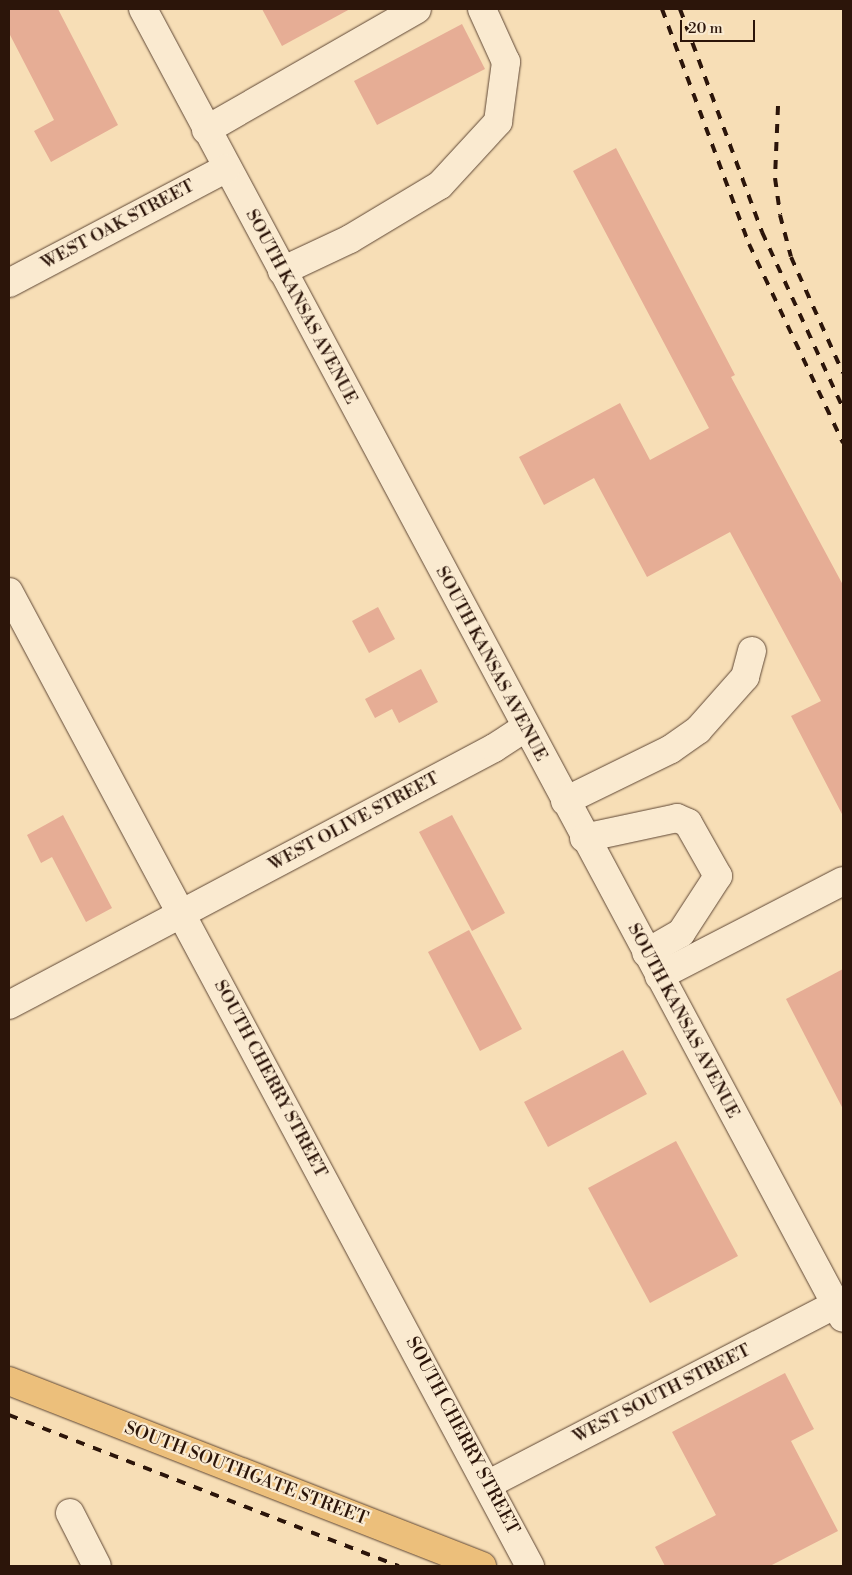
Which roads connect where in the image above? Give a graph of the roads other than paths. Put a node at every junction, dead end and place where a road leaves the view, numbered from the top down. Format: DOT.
graph roads {
  1 [pos="143,9"];
  2 [pos="417,9"];
  3 [pos="482,9"];
  4 [pos="206,130"];
  5 [pos="227,168"];
  6 [pos="282,271"];
  7 [pos="9,283"];
  8 [pos="9,592"];
  9 [pos="752,652"];
  10 [pos="525,728"];
  11 [pos="565,801"];
  12 [pos="584,838"];
  13 [pos="843,881"];
  14 [pos="180,914"];
  15 [pos="653,964"];
  16 [pos="9,1005"];
  17 [pos="840,1311"];
  18 [pos="9,1382"];
  19 [pos="488,1484"];
  20 [pos="70,1514"];
  21 [pos="97,1566"];
  22 [pos="482,1566"];
  23 [pos="530,1566"];
  1 -- 4 [label="street, SOUTH KANSAS AVENUE"];
  2 -- 4 [label="street"];
  3 -- 6 [label="street"];
  4 -- 5 [label="street, SOUTH KANSAS AVENUE"];
  5 -- 6 [label="street, SOUTH KANSAS AVENUE"];
  5 -- 7 [label="street, WEST OAK STREET"];
  6 -- 10 [label="street, SOUTH KANSAS AVENUE"];
  8 -- 14 [label="street, SOUTH CHERRY STREET"];
  9 -- 11 [label="street"];
  10 -- 11 [label="street, SOUTH KANSAS AVENUE"];
  10 -- 14 [label="street, WEST OLIVE STREET"];
  11 -- 12 [label="street, SOUTH KANSAS AVENUE"];
  12 -- 15 [label="street, SOUTH KANSAS AVENUE"];
  12 -- 15 [label="street"];
  13 -- 15 [label="street"];
  14 -- 16 [label="street, WEST OLIVE STREET"];
  14 -- 19 [label="street, SOUTH CHERRY STREET"];
  15 -- 17 [label="street, SOUTH KANSAS AVENUE"];
  17 -- 19 [label="street, WEST SOUTH STREET"];
  18 -- 22 [label="main road, SOUTH SOUTHGATE STREET"];
  19 -- 23 [label="street, SOUTH CHERRY STREET"];
  20 -- 21 [label="street"];
}
